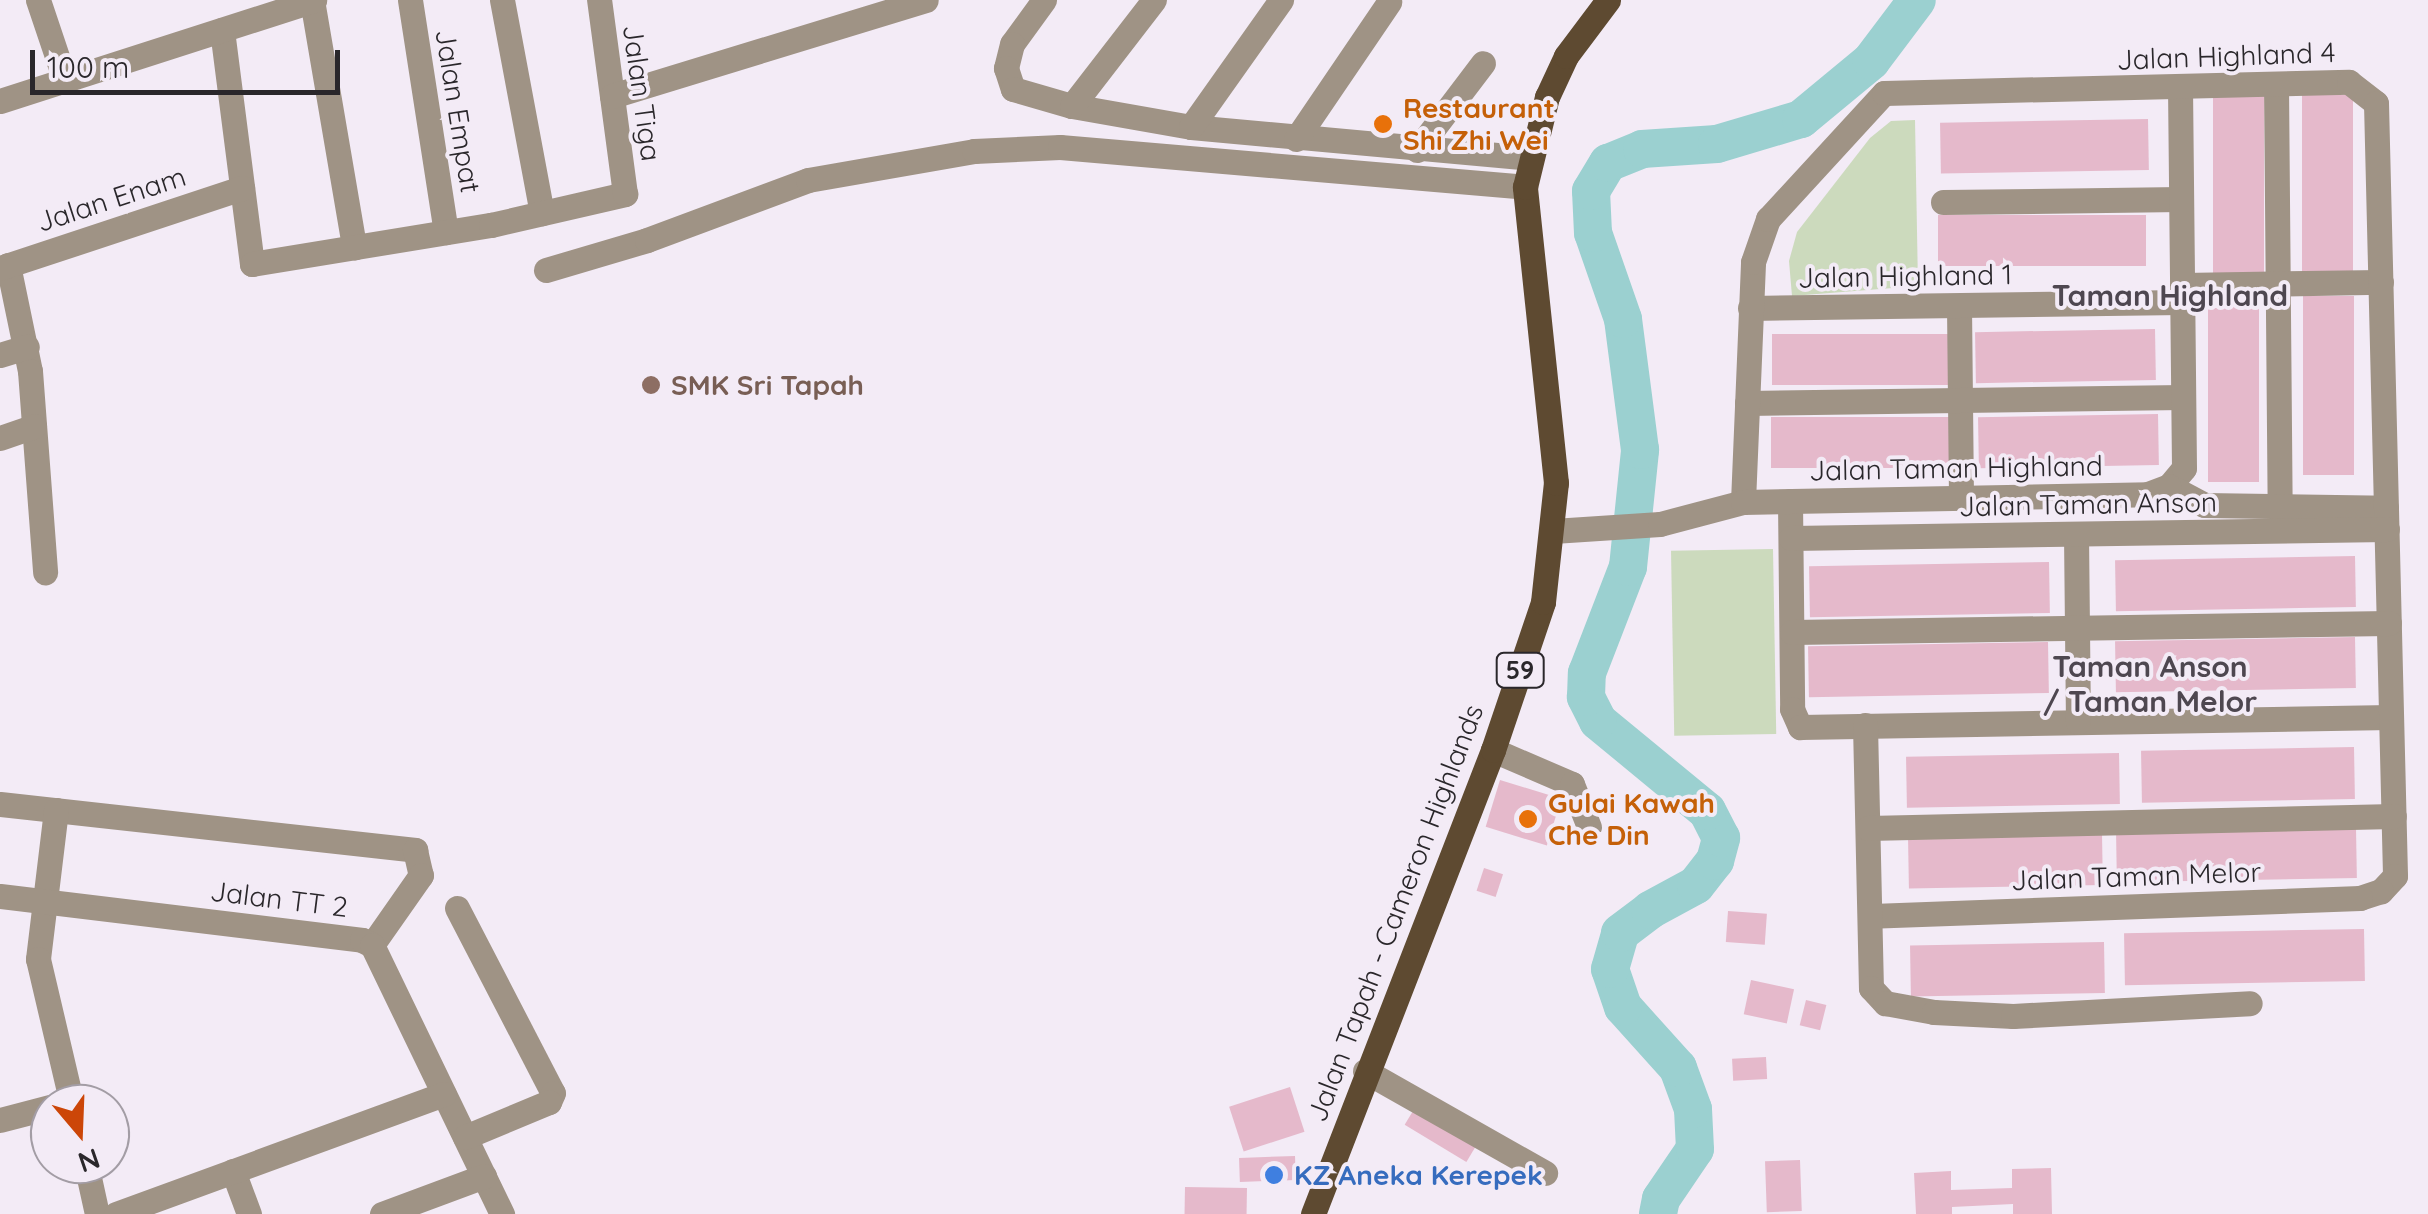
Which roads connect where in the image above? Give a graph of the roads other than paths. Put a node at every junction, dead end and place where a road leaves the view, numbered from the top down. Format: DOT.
graph roads {
  1 [pos="38,0"];
  2 [pos="313,0"];
  3 [pos="410,0"];
  4 [pos="502,0"];
  5 [pos="926,0"];
  6 [pos="1154,0"];
  7 [pos="1281,0"];
  8 [pos="1608,0"];
  9 [pos="604,2"];
  10 [pos="1389,2"];
  11 [pos="1034,3"];
  12 [pos="222,30"];
  13 [pos="1483,63"];
  14 [pos="65,80"];
  15 [pos="2276,84"];
  16 [pos="2180,89"];
  17 [pos="612,96"];
  18 [pos="0,101"];
  19 [pos="1072,106"];
  20 [pos="1191,127"];
  21 [pos="1296,139"];
  22 [pos="1417,150"];
  23 [pos="1529,158"];
  24 [pos="242,188"];
  25 [pos="1524,188"];
  26 [pos="2181,199"];
  27 [pos="1942,202"];
  28 [pos="542,213"];
  29 [pos="446,232"];
  30 [pos="354,247"];
  31 [pos="4,267"];
  32 [pos="546,270"];
  33 [pos="2381,282"];
  34 [pos="2278,283"];
  35 [pos="2182,293"];
  36 [pos="1959,306"];
  37 [pos="1750,308"];
  38 [pos="27,346"];
  39 [pos="0,356"];
  40 [pos="2183,397"];
  41 [pos="1960,400"];
  42 [pos="1747,402"];
  43 [pos="34,426"];
  44 [pos="0,438"];
  45 [pos="2169,486"];
  46 [pos="1961,498"];
  47 [pos="1790,501"];
  48 [pos="1744,502"];
  49 [pos="2280,506"];
  50 [pos="2386,518"];
  51 [pos="1553,530"];
  52 [pos="2076,534"];
  53 [pos="1790,538"];
  54 [pos="45,572"];
  55 [pos="2389,623"];
  56 [pos="2077,628"];
  57 [pos="1792,632"];
  58 [pos="2391,718"];
  59 [pos="2078,722"];
  60 [pos="1865,725"];
  61 [pos="1494,750"];
  62 [pos="0,804"];
  63 [pos="56,810"];
  64 [pos="2394,816"];
  65 [pos="1589,827"];
  66 [pos="1868,828"];
  67 [pos="2395,876"];
  68 [pos="0,896"];
  69 [pos="44,902"];
  70 [pos="457,908"];
  71 [pos="1872,916"];
  72 [pos="372,945"];
  73 [pos="2250,1003"];
  74 [pos="1365,1071"];
  75 [pos="60,1084"];
  76 [pos="444,1094"];
  77 [pos="30,1112"];
  78 [pos="0,1120"];
  79 [pos="465,1137"];
  80 [pos="233,1171"];
  81 [pos="1544,1173"];
  82 [pos="484,1176"];
  83 [pos="90,1184"];
  84 [pos="97,1214"];
  85 [pos="116,1214"];
  86 [pos="249,1214"];
  87 [pos="382,1214"];
  88 [pos="502,1214"];
  89 [pos="1313,1214"];
  1 -- 14 [label="street"];
  2 -- 12 [label="street"];
  2 -- 30 [label="street"];
  3 -- 29 [label="street, Jalan Empat"];
  4 -- 28 [label="street"];
  5 -- 17 [label="street"];
  6 -- 19 [label="street"];
  7 -- 20 [label="street"];
  8 -- 23 [label="main road, Jalan Tapah - Cameron Highlands / 59"];
  9 -- 17 [label="street, Jalan Tiga"];
  10 -- 21 [label="street"];
  11 -- 19 [label="street"];
  12 -- 14 [label="street"];
  12 -- 24 [label="street"];
  13 -- 22 [label="street"];
  14 -- 18 [label="street"];
  15 -- 16 [label="street, Jalan Highland 4"];
  15 -- 33 [label="street, Jalan Highland 4"];
  15 -- 34 [label="street"];
  16 -- 26 [label="street"];
  16 -- 37 [label="street, Jalan Highland 4"];
  17 -- 28 [label="street, Jalan Tiga"];
  19 -- 20 [label="street"];
  20 -- 21 [label="street"];
  21 -- 22 [label="street"];
  22 -- 23 [label="street"];
  23 -- 25 [label="main road, Jalan Tapah - Cameron Highlands / 59"];
  24 -- 30 [label="street"];
  24 -- 31 [label="street, Jalan Enam"];
  25 -- 32 [label="street"];
  25 -- 51 [label="main road, Jalan Tapah - Cameron Highlands / 59"];
  26 -- 27 [label="street"];
  26 -- 35 [label="street"];
  28 -- 29 [label="street"];
  29 -- 30 [label="street"];
  31 -- 38 [label="street"];
  33 -- 34 [label="street, Jalan Highland 1"];
  33 -- 50 [label="street, Jalan Highland 4"];
  34 -- 35 [label="street, Jalan Highland 1"];
  34 -- 49 [label="street"];
  35 -- 36 [label="street, Jalan Highland 1"];
  35 -- 40 [label="street"];
  36 -- 37 [label="street, Jalan Highland 1"];
  36 -- 41 [label="street"];
  37 -- 42 [label="street"];
  38 -- 39 [label="street"];
  38 -- 43 [label="street"];
  40 -- 41 [label="street"];
  40 -- 45 [label="street"];
  41 -- 42 [label="street"];
  41 -- 46 [label="street"];
  42 -- 48 [label="street"];
  43 -- 44 [label="street"];
  43 -- 54 [label="street"];
  45 -- 46 [label="street, Jalan Taman Highland"];
  45 -- 49 [label="street"];
  46 -- 47 [label="street, Jalan Taman Highland"];
  47 -- 48 [label="street, Jalan Taman Highland"];
  47 -- 53 [label="street"];
  48 -- 51 [label="street, Jalan Taman Highland"];
  49 -- 50 [label="street"];
  50 -- 52 [label="street, Jalan Taman Anson"];
  50 -- 55 [label="street, Jalan Highland 4"];
  51 -- 61 [label="main road, Jalan Tapah - Cameron Highlands / 59"];
  52 -- 53 [label="street, Jalan Taman Anson"];
  52 -- 56 [label="street"];
  53 -- 57 [label="street"];
  55 -- 56 [label="street"];
  55 -- 58 [label="street, Jalan Highland 4"];
  56 -- 57 [label="street"];
  56 -- 59 [label="street"];
  57 -- 60 [label="street"];
  58 -- 59 [label="street"];
  58 -- 64 [label="street, Jalan Highland 4"];
  59 -- 60 [label="street"];
  60 -- 66 [label="street"];
  61 -- 65 [label="street"];
  61 -- 74 [label="main road, Jalan Tapah - Cameron Highlands / 59"];
  62 -- 63 [label="street"];
  63 -- 69 [label="street"];
  63 -- 72 [label="street"];
  64 -- 66 [label="street"];
  64 -- 67 [label="street, Jalan Highland 4"];
  66 -- 71 [label="street"];
  67 -- 71 [label="street, Jalan Taman Melor"];
  68 -- 69 [label="street, Jalan TT 2"];
  69 -- 72 [label="street, Jalan TT 2"];
  69 -- 75 [label="street"];
  70 -- 79 [label="street"];
  71 -- 73 [label="street"];
  72 -- 76 [label="street, Jalan TT 2"];
  74 -- 81 [label="street"];
  74 -- 89 [label="main road, Jalan Tapah - Cameron Highlands / 59"];
  76 -- 79 [label="street, Jalan TT 2"];
  76 -- 80 [label="street"];
  77 -- 78 [label="street"];
  79 -- 82 [label="street, Jalan TT 2"];
  80 -- 85 [label="street"];
  80 -- 86 [label="street"];
  82 -- 87 [label="street"];
  82 -- 88 [label="street, Jalan TT 2"];
  83 -- 84 [label="street"];
}
